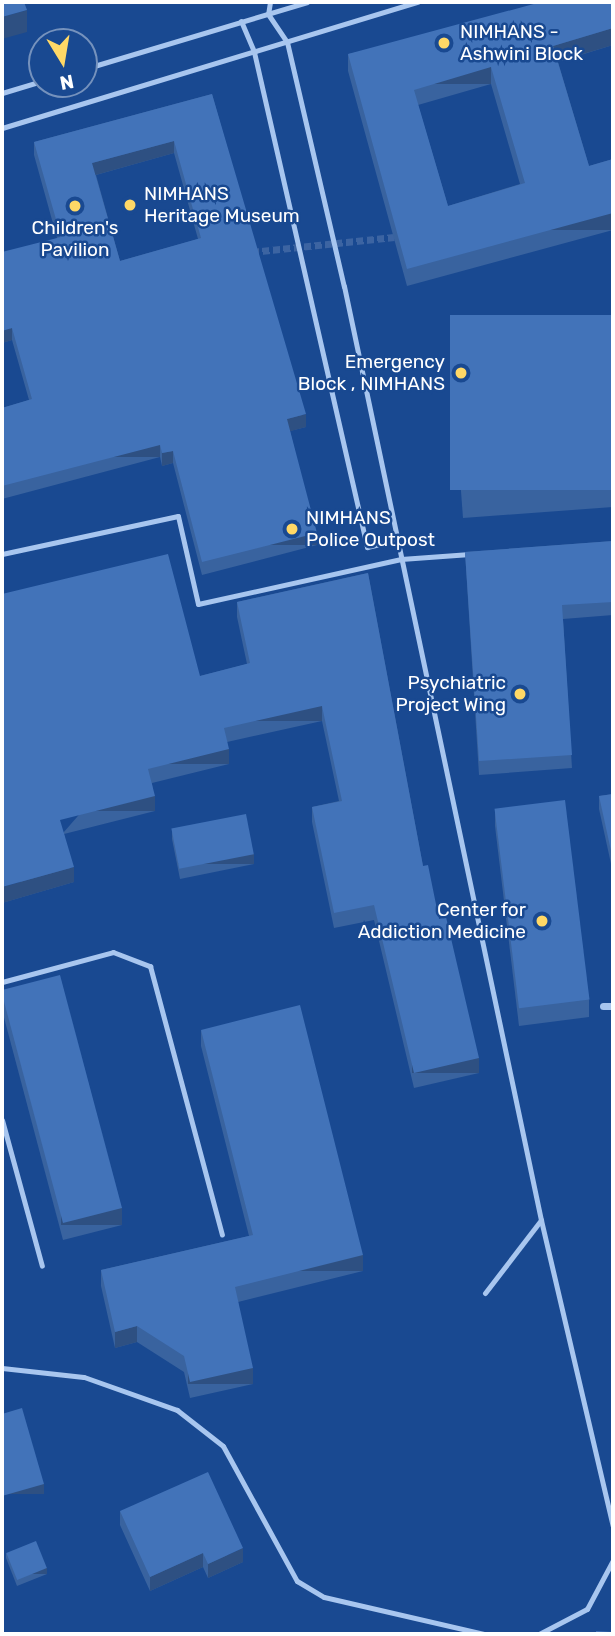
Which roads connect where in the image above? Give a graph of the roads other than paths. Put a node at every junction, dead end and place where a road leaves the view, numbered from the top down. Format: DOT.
graph roads {
  1 [pos="270,2"];
  2 [pos="307,2"];
  3 [pos="418,2"];
  4 [pos="268,13"];
  5 [pos="241,22"];
  6 [pos="287,42"];
  7 [pos="254,52"];
  8 [pos="98,65"];
  9 [pos="28,85"];
  10 [pos="2,93"];
  11 [pos="2,128"];
  12 [pos="397,540"];
  13 [pos="482,553"];
  14 [pos="2,554"];
  15 [pos="401,559"];
  16 [pos="2,982"];
  17 [pos="603,1006"];
  18 [pos="613,1006"];
  19 [pos="2,1120"];
  20 [pos="541,1220"];
  21 [pos="222,1234"];
  22 [pos="42,1266"];
  23 [pos="485,1293"];
  24 [pos="2,1368"];
  25 [pos="613,1526"];
  26 [pos="613,1560"];
  27 [pos="484,1634"];
  28 [pos="539,1634"];
  1 -- 4 [label="lane"];
  2 -- 4 [label="lane"];
  3 -- 6 [label="lane"];
  4 -- 5 [label="lane"];
  4 -- 6 [label="lane"];
  5 -- 7 [label="lane"];
  5 -- 8 [label="lane"];
  6 -- 7 [label="lane"];
  6 -- 12 [label="lane"];
  7 -- 11 [label="lane"];
  7 -- 12 [label="lane"];
  9 -- 10 [label="lane"];
  12 -- 15 [label="lane"];
  13 -- 15 [label="lane"];
  14 -- 15 [label="lane"];
  15 -- 20 [label="lane"];
  16 -- 21 [label="lane"];
  17 -- 18 [label="street"];
  19 -- 22 [label="lane"];
  20 -- 23 [label="lane"];
  20 -- 25 [label="lane"];
  24 -- 27 [label="lane"];
  26 -- 28 [label="lane"];
}
